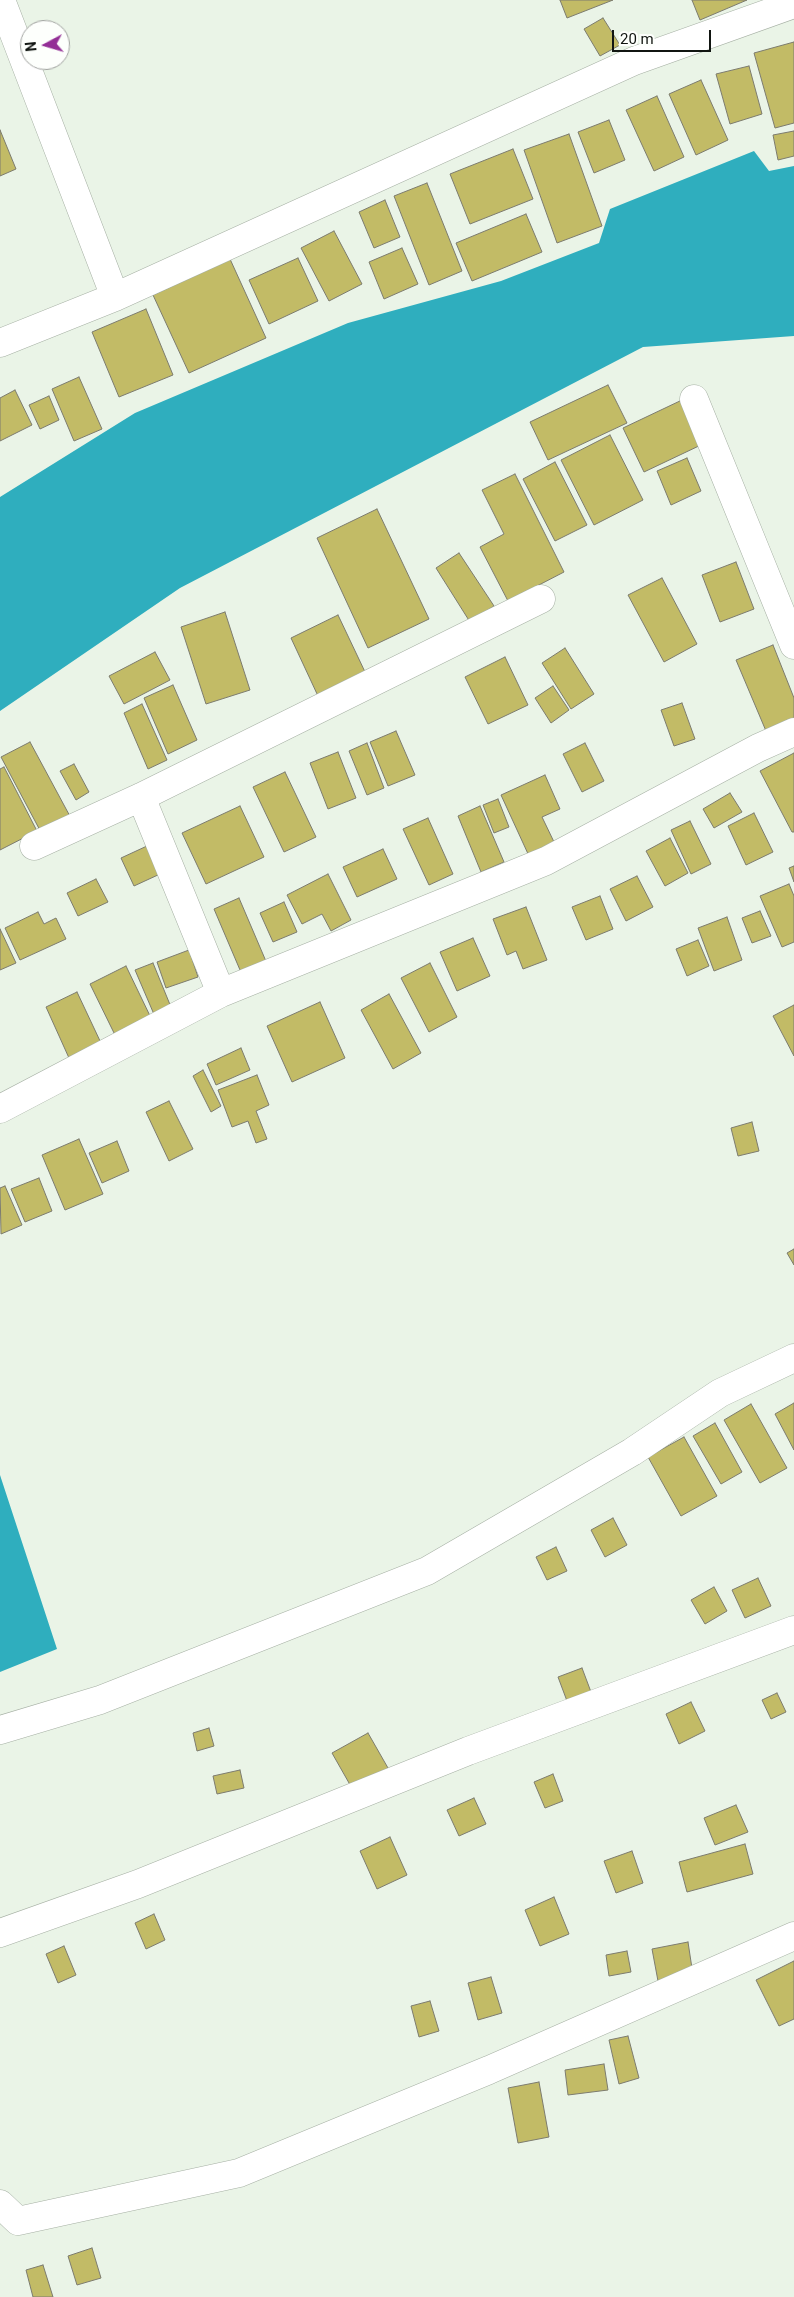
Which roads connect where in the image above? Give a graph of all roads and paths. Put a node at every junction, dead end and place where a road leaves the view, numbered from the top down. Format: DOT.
graph roads {
  1 [pos="1,0"];
  2 [pos="794,4"];
  3 [pos="115,297"];
  4 [pos="0,344"];
  5 [pos="694,399"];
  6 [pos="541,599"];
  7 [pos="794,645"];
  8 [pos="794,732"];
  9 [pos="141,797"];
  10 [pos="34,846"];
  11 [pos="221,993"];
  12 [pos="0,1108"];
  13 [pos="794,1358"];
  14 [pos="794,1630"];
  15 [pos="0,1730"];
  16 [pos="0,1934"];
  17 [pos="794,1936"];
  18 [pos="0,2204"];
  1 -- 3 [label="street"];
  2 -- 3 [label="street"];
  3 -- 4 [label="street"];
  5 -- 7 [label="street"];
  6 -- 9 [label="street"];
  8 -- 11 [label="street"];
  9 -- 10 [label="street"];
  9 -- 11 [label="street"];
  11 -- 12 [label="street"];
  13 -- 15 [label="street"];
  14 -- 16 [label="street"];
  17 -- 18 [label="street"];
}
